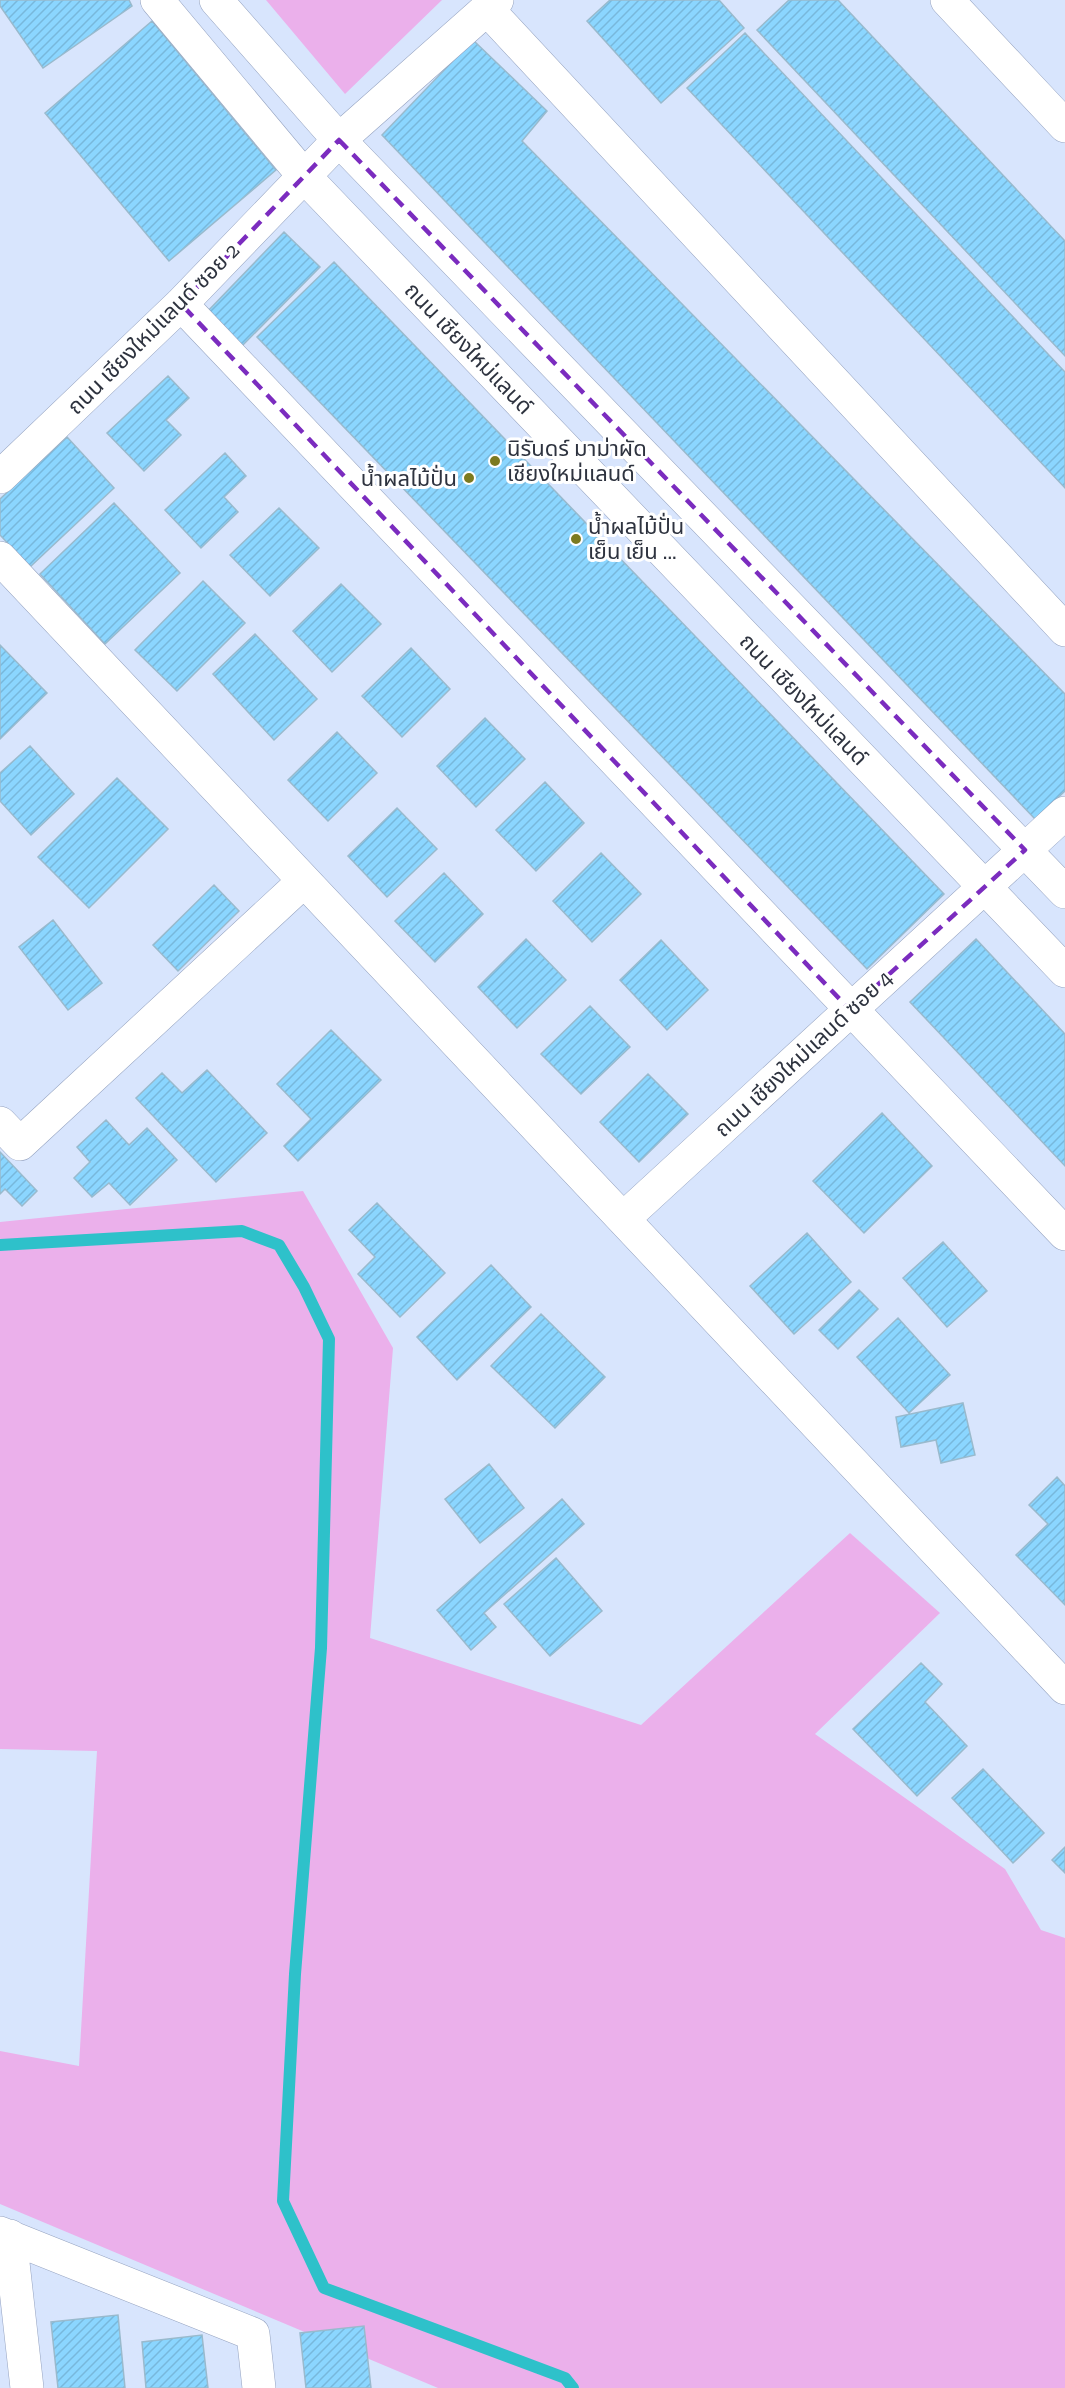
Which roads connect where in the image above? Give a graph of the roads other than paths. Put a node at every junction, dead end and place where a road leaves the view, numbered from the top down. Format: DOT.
graph roads {
  1 [pos="158,0"];
  2 [pos="216,0"];
  3 [pos="947,0"];
  4 [pos="492,4"];
  5 [pos="1065,126"];
  6 [pos="339,140"];
  7 [pos="304,176"];
  8 [pos="181,304"];
  9 [pos="0,477"];
  10 [pos="0,558"];
  11 [pos="1065,630"];
  12 [pos="1065,813"];
  13 [pos="1025,850"];
  14 [pos="304,880"];
  15 [pos="983,887"];
  16 [pos="1065,892"];
  17 [pos="1065,971"];
  18 [pos="850,1010"];
  19 [pos="0,1123"];
  20 [pos="623,1219"];
  21 [pos="1065,1234"];
  22 [pos="1065,1688"];
  23 [pos="5,2234"];
  24 [pos="27,2388"];
  25 [pos="259,2388"];
  1 -- 7 [label="street, ถนน เชียงใหม่แลนด์"];
  2 -- 6 [label="street"];
  3 -- 5 [label="street"];
  4 -- 6 [label="street, ถนน เชียงใหม่แลนด์ ซอย 2"];
  4 -- 11 [label="street"];
  6 -- 7 [label="street, ถนน เชียงใหม่แลนด์ ซอย 2"];
  6 -- 13 [label="street"];
  7 -- 8 [label="street, ถนน เชียงใหม่แลนด์ ซอย 2"];
  7 -- 15 [label="street, ถนน เชียงใหม่แลนด์"];
  8 -- 9 [label="street, ถนน เชียงใหม่แลนด์ ซอย 2"];
  8 -- 18 [label="street"];
  10 -- 14 [label="street"];
  12 -- 13 [label="street, ถนน เชียงใหม่แลนด์ ซอย 4"];
  13 -- 15 [label="street, ถนน เชียงใหม่แลนด์ ซอย 4"];
  13 -- 16 [label="street"];
  14 -- 19 [label="street"];
  14 -- 20 [label="street"];
  15 -- 17 [label="street, ถนน เชียงใหม่แลนด์"];
  15 -- 18 [label="street, ถนน เชียงใหม่แลนด์ ซอย 4"];
  18 -- 20 [label="street, ถนน เชียงใหม่แลนด์ ซอย 4"];
  18 -- 21 [label="street"];
  20 -- 22 [label="street"];
  23 -- 24 [label="street"];
  23 -- 25 [label="street"];
}
